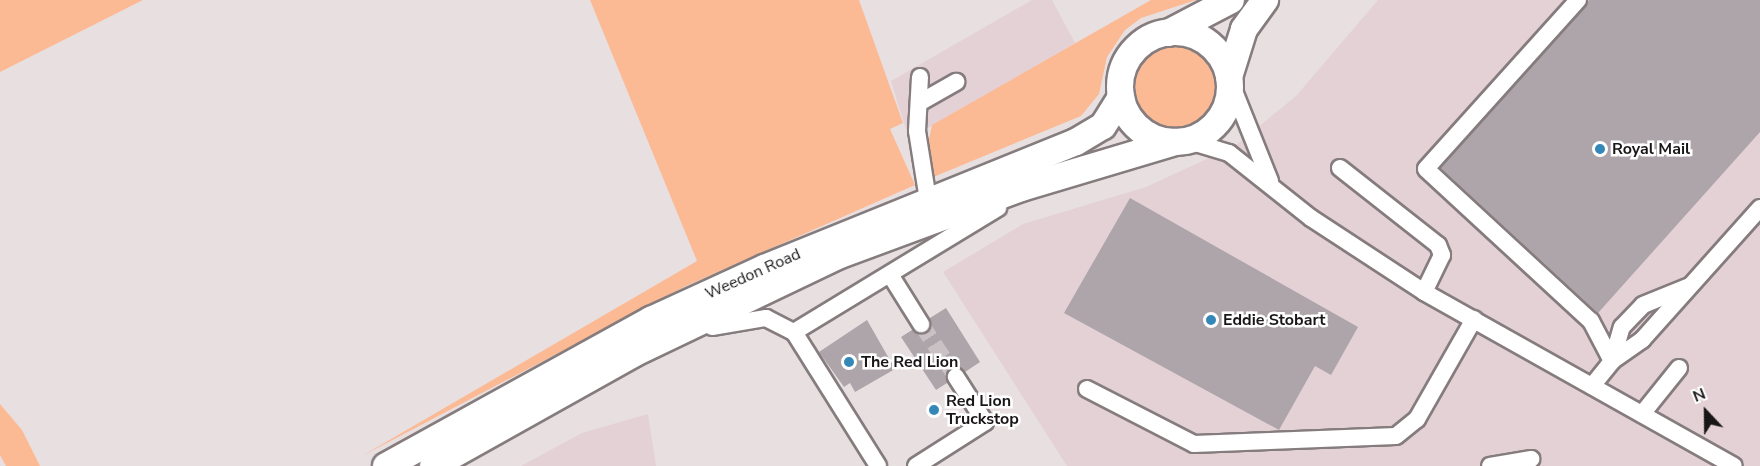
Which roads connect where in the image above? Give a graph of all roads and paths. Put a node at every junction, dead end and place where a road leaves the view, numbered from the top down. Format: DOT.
graph roads {
  1 [pos="1231,0"];
  2 [pos="1265,0"];
  3 [pos="1578,0"];
  4 [pos="1168,33"];
  5 [pos="920,77"];
  6 [pos="1229,79"];
  7 [pos="956,82"];
  8 [pos="1121,97"];
  9 [pos="919,103"];
  10 [pos="1182,141"];
  11 [pos="1340,168"];
  12 [pos="1080,169"];
  13 [pos="1270,181"];
  14 [pos="928,200"];
  15 [pos="1760,208"];
  16 [pos="891,276"];
  17 [pos="1688,286"];
  18 [pos="1424,292"];
  19 [pos="1474,319"];
  20 [pos="921,324"];
  21 [pos="794,332"];
  22 [pos="633,354"];
  23 [pos="1612,360"];
  24 [pos="1679,368"];
  25 [pos="956,377"];
  26 [pos="1592,386"];
  27 [pos="1087,389"];
  28 [pos="1642,414"];
  29 [pos="1531,459"];
  30 [pos="1716,462"];
  31 [pos="386,466"];
  32 [pos="433,466"];
  33 [pos="878,466"];
  34 [pos="916,466"];
  35 [pos="1490,466"];
  36 [pos="1734,466"];
  1 -- 4 [label="highway"];
  2 -- 6 [label="highway"];
  3 -- 23 [label="street"];
  4 -- 6 [label="highway"];
  4 -- 8 [label="highway"];
  5 -- 9 [label="street"];
  6 -- 10 [label="highway"];
  6 -- 13 [label="street"];
  7 -- 9 [label="street"];
  8 -- 10 [label="highway"];
  8 -- 14 [label="highway, Weedon Road"];
  9 -- 14 [label="street"];
  10 -- 12 [label="highway, Weedon Road"];
  10 -- 13 [label="street"];
  11 -- 18 [label="street"];
  12 -- 16 [label="street"];
  12 -- 22 [label="highway, Weedon Road"];
  13 -- 18 [label="street"];
  14 -- 31 [label="highway, Weedon Road"];
  15 -- 17 [label="street"];
  16 -- 20 [label="street"];
  16 -- 21 [label="street"];
  17 -- 23 [label="street"];
  17 -- 23 [label="street"];
  18 -- 19 [label="street"];
  19 -- 26 [label="street"];
  19 -- 27 [label="street"];
  21 -- 22 [label="street"];
  21 -- 33 [label="street"];
  22 -- 32 [label="highway, Weedon Road"];
  23 -- 26 [label="street"];
  24 -- 28 [label="street"];
  25 -- 34 [label="street"];
  26 -- 28 [label="street"];
  28 -- 30 [label="street"];
  29 -- 35 [label="street"];
  30 -- 36 [label="street"];
}
